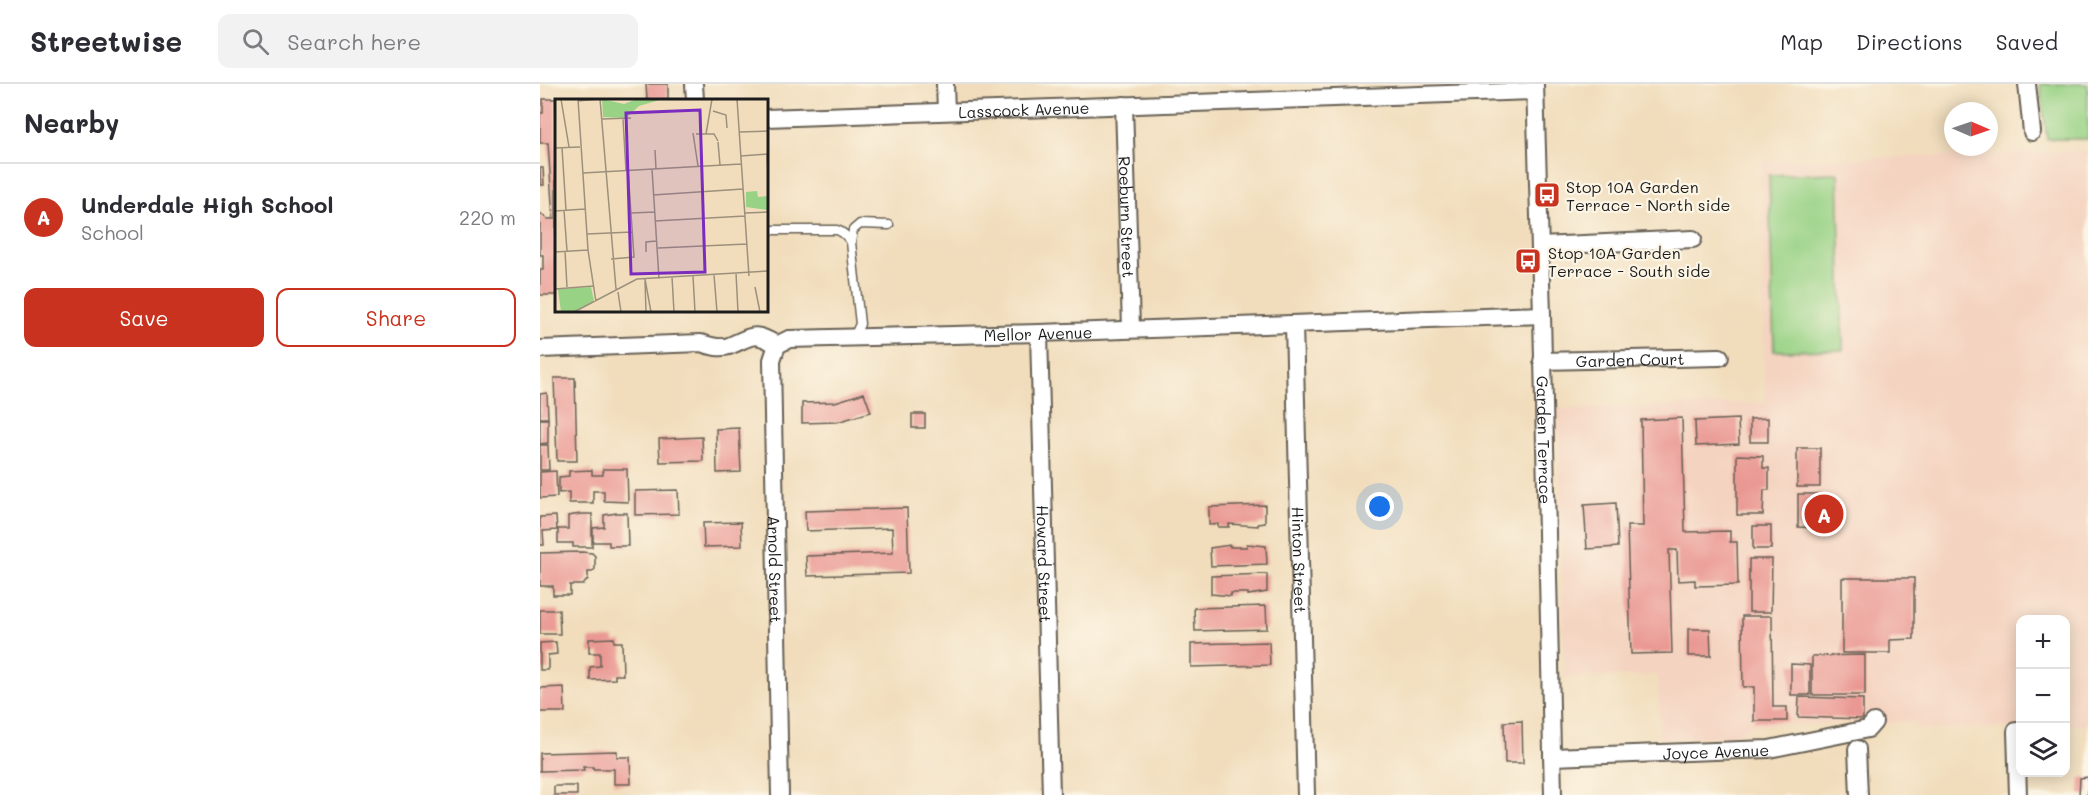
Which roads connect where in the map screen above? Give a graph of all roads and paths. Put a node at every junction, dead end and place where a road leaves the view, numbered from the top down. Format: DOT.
graph roads {
  1 [pos="945,84"];
  2 [pos="2027,84"];
  3 [pos="1534,87"];
  4 [pos="1124,105"];
  5 [pos="946,111"];
  6 [pos="768,118"];
  7 [pos="2032,132"];
  8 [pos="889,225"];
  9 [pos="768,230"];
  10 [pos="1693,239"];
  11 [pos="851,242"];
  12 [pos="1540,246"];
  13 [pos="1542,315"];
  14 [pos="1294,324"];
  15 [pos="1131,328"];
  16 [pos="1039,333"];
  17 [pos="853,338"];
  18 [pos="777,345"];
  19 [pos="540,349"];
  20 [pos="1720,357"];
  21 [pos="1542,361"];
  22 [pos="1874,722"];
  23 [pos="1857,749"];
  24 [pos="1552,757"];
  25 [pos="2017,777"];
  26 [pos="780,795"];
  27 [pos="1051,795"];
  28 [pos="1306,795"];
  29 [pos="1553,795"];
  30 [pos="1859,795"];
  31 [pos="2018,795"];
  1 -- 5 [label="street"];
  2 -- 7 [label="street"];
  3 -- 4 [label="street, Lasscock Avenue"];
  3 -- 12 [label="street, Garden Terrace"];
  4 -- 5 [label="street, Lasscock Avenue"];
  4 -- 15 [label="street, Roeburn Street"];
  5 -- 6 [label="street, Lasscock Avenue"];
  8 -- 11 [label="lane"];
  9 -- 11 [label="lane"];
  10 -- 12 [label="street"];
  11 -- 17 [label="lane"];
  12 -- 13 [label="street, Garden Terrace"];
  13 -- 14 [label="street, Mellor Avenue"];
  13 -- 21 [label="street, Garden Terrace"];
  14 -- 15 [label="street, Mellor Avenue"];
  14 -- 28 [label="street, Hinton Street"];
  15 -- 16 [label="street, Mellor Avenue"];
  16 -- 17 [label="street, Mellor Avenue"];
  16 -- 27 [label="street, Howard Street"];
  17 -- 18 [label="street, Mellor Avenue"];
  18 -- 19 [label="street, Mellor Avenue"];
  18 -- 26 [label="street, Arnold Street"];
  20 -- 21 [label="street, Garden Court"];
  21 -- 24 [label="street, Garden Terrace"];
  22 -- 24 [label="street, Joyce Avenue"];
  23 -- 30 [label="street"];
  24 -- 29 [label="street, Garden Terrace"];
  25 -- 31 [label="street"];
}
